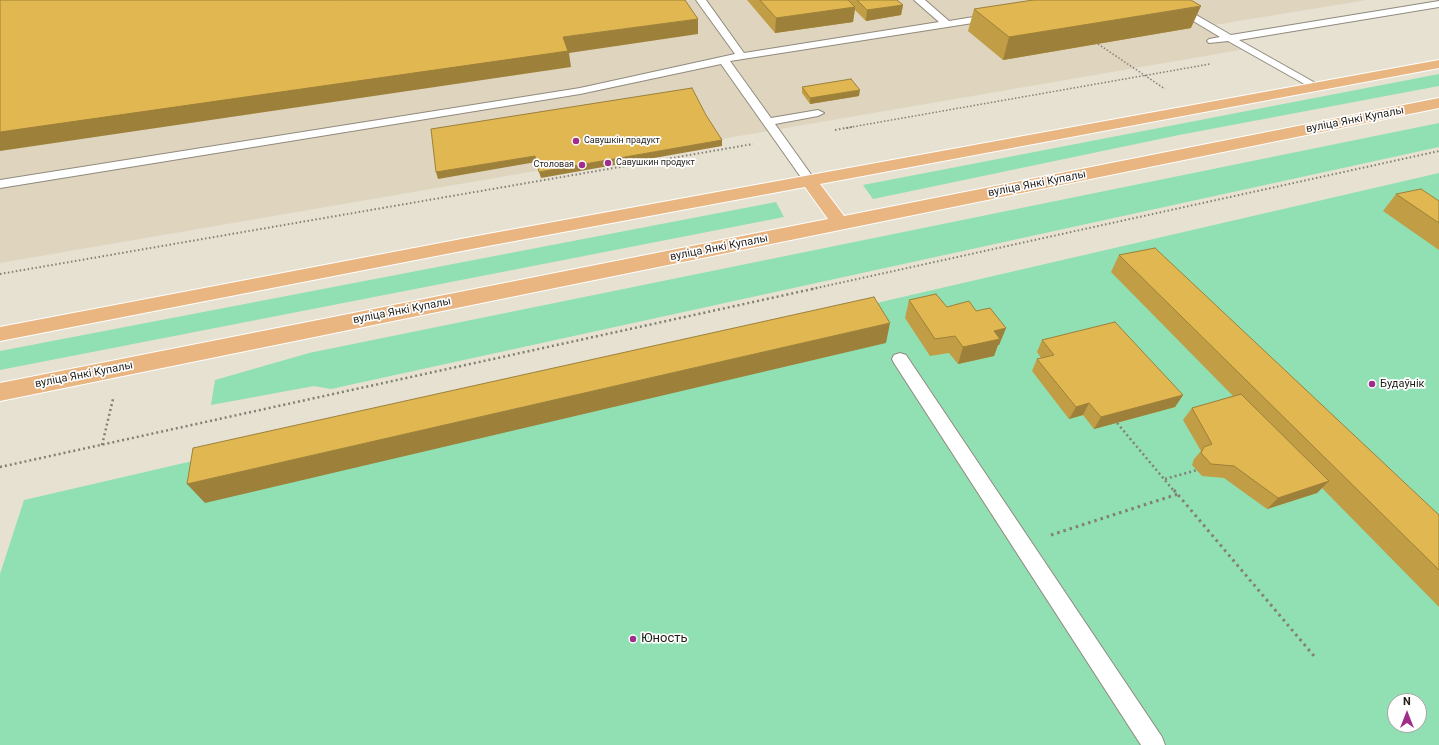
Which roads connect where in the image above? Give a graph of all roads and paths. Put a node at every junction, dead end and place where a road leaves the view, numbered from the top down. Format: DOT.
graph roads {
  1 [pos="701,0"];
  2 [pos="919,0"];
  3 [pos="1163,0"];
  4 [pos="1439,4"];
  5 [pos="1001,15"];
  6 [pos="946,24"];
  7 [pos="1228,38"];
  8 [pos="1212,41"];
  9 [pos="1098,44"];
  10 [pos="741,56"];
  11 [pos="724,60"];
  12 [pos="1212,63"];
  13 [pos="1439,64"];
  14 [pos="1144,75"];
  15 [pos="1315,87"];
  16 [pos="1166,90"];
  17 [pos="1439,103"];
  18 [pos="818,113"];
  19 [pos="767,122"];
  20 [pos="834,130"];
  21 [pos="780,140"];
  22 [pos="1439,152"];
  23 [pos="809,180"];
  24 [pos="0,184"];
  25 [pos="840,223"];
  26 [pos="0,274"];
  27 [pos="0,334"];
  28 [pos="900,359"];
  29 [pos="120,368"];
  30 [pos="0,392"];
  31 [pos="1117,423"];
  32 [pos="102,445"];
  33 [pos="0,467"];
  34 [pos="1197,470"];
  35 [pos="1165,479"];
  36 [pos="1178,494"];
  37 [pos="1022,545"];
  38 [pos="1314,656"];
  39 [pos="1154,745"];
  1 -- 10 [label="lane"];
  2 -- 6 [label="lane"];
  3 -- 7 [label="lane"];
  4 -- 7 [label="lane"];
  5 -- 6 [label="lane"];
  6 -- 10 [label="lane"];
  7 -- 8 [label="lane"];
  7 -- 15 [label="lane"];
  9 -- 14 [label="path"];
  10 -- 11 [label="lane"];
  11 -- 19 [label="lane"];
  11 -- 24 [label="lane"];
  12 -- 14 [label="path"];
  13 -- 15 [label="main road"];
  14 -- 16 [label="path"];
  14 -- 20 [label="path"];
  15 -- 23 [label="main road"];
  17 -- 25 [label="main road, вуліца Янкі Купалы"];
  18 -- 19 [label="lane"];
  19 -- 21 [label="lane"];
  21 -- 23 [label="lane"];
  21 -- 26 [label="path"];
  22 -- 32 [label="path"];
  23 -- 25 [label="main road"];
  23 -- 27 [label="main road"];
  25 -- 29 [label="main road, вуліца Янкі Купалы"];
  28 -- 37 [label="lane"];
  29 -- 30 [label="main road, вуліца Янкі Купалы"];
  29 -- 32 [label="path"];
  31 -- 35 [label="path"];
  32 -- 33 [label="path"];
  34 -- 35 [label="path"];
  35 -- 36 [label="path"];
  36 -- 37 [label="path"];
  36 -- 38 [label="path"];
  37 -- 39 [label="lane"];
}
